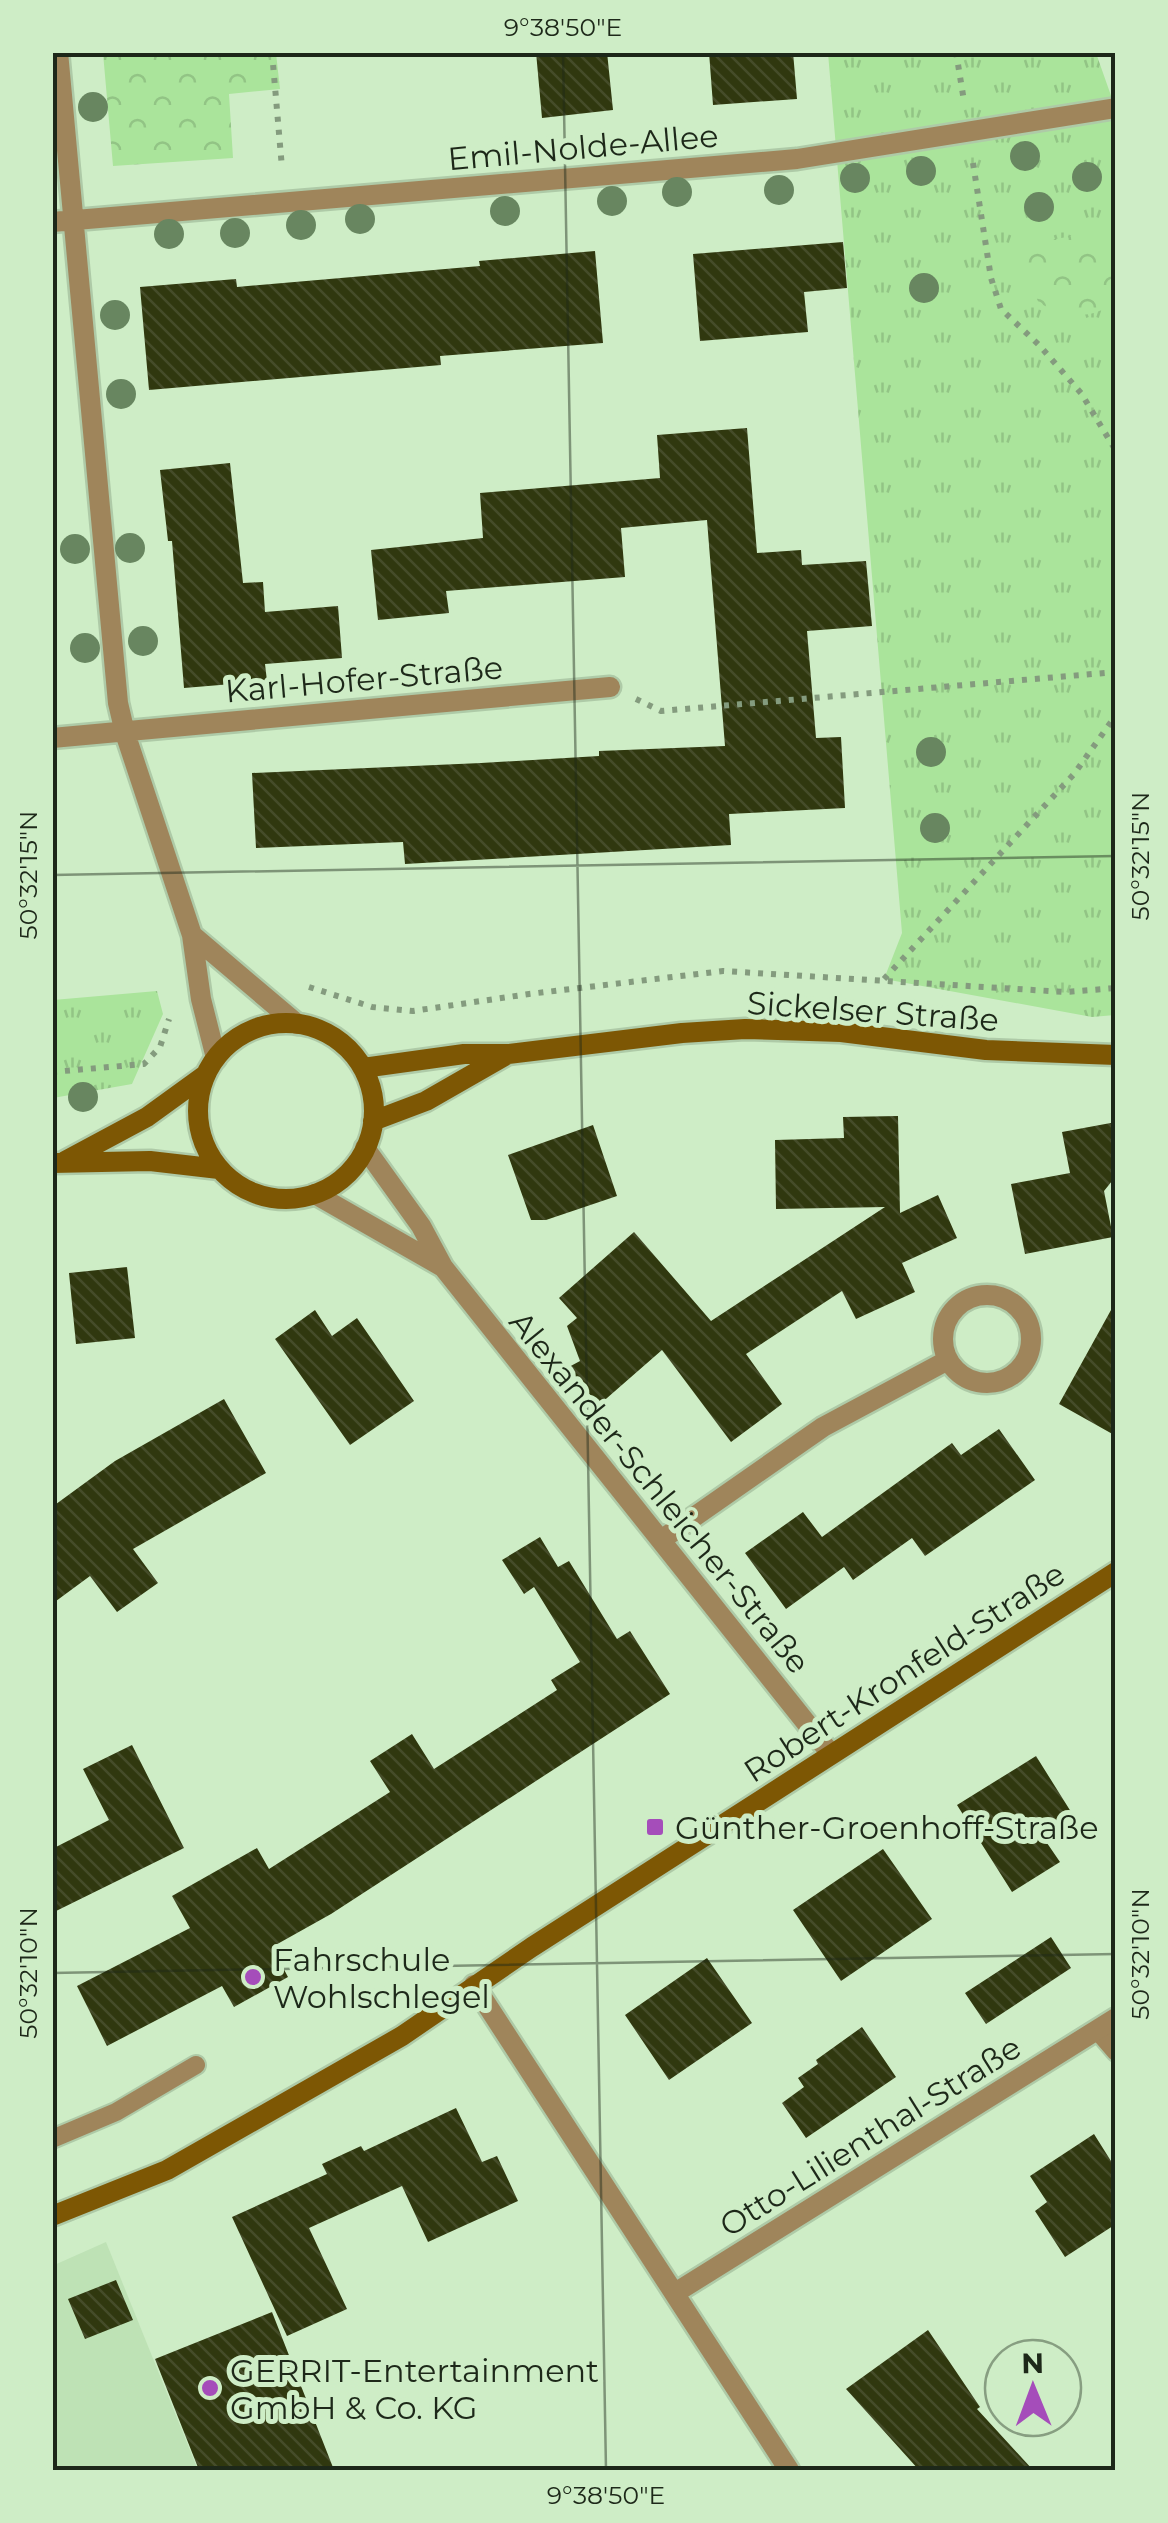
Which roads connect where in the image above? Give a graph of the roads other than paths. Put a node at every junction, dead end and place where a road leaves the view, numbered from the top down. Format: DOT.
graph roads {
  1 [pos="58,52"];
  2 [pos="1116,108"];
  3 [pos="62,221"];
  4 [pos="610,687"];
  5 [pos="125,732"];
  6 [pos="52,738"];
  7 [pos="192,936"];
  8 [pos="297,1024"];
  9 [pos="508,1054"];
  10 [pos="1116,1055"];
  11 [pos="210,1067"];
  12 [pos="363,1068"];
  13 [pos="373,1121"];
  14 [pos="365,1148"];
  15 [pos="58,1162"];
  16 [pos="219,1169"];
  17 [pos="314,1194"];
  18 [pos="443,1267"];
  19 [pos="948,1360"];
  20 [pos="661,1540"];
  21 [pos="1116,1572"];
  22 [pos="831,1754"];
  23 [pos="474,1986"];
  24 [pos="1116,2018"];
  25 [pos="1097,2030"];
  26 [pos="1116,2052"];
  27 [pos="196,2066"];
  28 [pos="52,2139"];
  29 [pos="52,2216"];
  30 [pos="675,2293"];
  31 [pos="790,2470"];
  1 -- 3 [label="street"];
  2 -- 3 [label="street, Emil-Nolde-Allee"];
  3 -- 5 [label="street"];
  4 -- 5 [label="street, Karl-Hofer-Straße"];
  5 -- 6 [label="street, Karl-Hofer-Straße"];
  5 -- 7 [label="street"];
  7 -- 8 [label="street"];
  7 -- 11 [label="street"];
  8 -- 11 [label="main road"];
  8 -- 12 [label="main road"];
  9 -- 10 [label="main road, Sickelser Straße"];
  9 -- 12 [label="main road, Sickelser Straße"];
  9 -- 13 [label="main road, Sickelser Straße"];
  11 -- 15 [label="main road"];
  11 -- 16 [label="main road"];
  12 -- 13 [label="main road"];
  13 -- 14 [label="main road"];
  14 -- 17 [label="main road"];
  14 -- 18 [label="street, Alexander-Schleicher-Straße"];
  15 -- 16 [label="main road"];
  16 -- 17 [label="main road"];
  17 -- 18 [label="street, Alexander-Schleicher-Straße"];
  18 -- 20 [label="street, Alexander-Schleicher-Straße"];
  19 -- 19 [label="street"];
  19 -- 20 [label="street"];
  20 -- 22 [label="street, Alexander-Schleicher-Straße"];
  21 -- 22 [label="main road, Robert-Kronfeld-Straße"];
  22 -- 23 [label="main road, Robert-Kronfeld-Straße"];
  23 -- 29 [label="main road, Robert-Kronfeld-Straße"];
  23 -- 30 [label="street"];
  24 -- 25 [label="street, Otto-Lilienthal-Straße"];
  25 -- 26 [label="lane"];
  25 -- 30 [label="street, Otto-Lilienthal-Straße"];
  27 -- 28 [label="lane"];
  30 -- 31 [label="street"];
}
